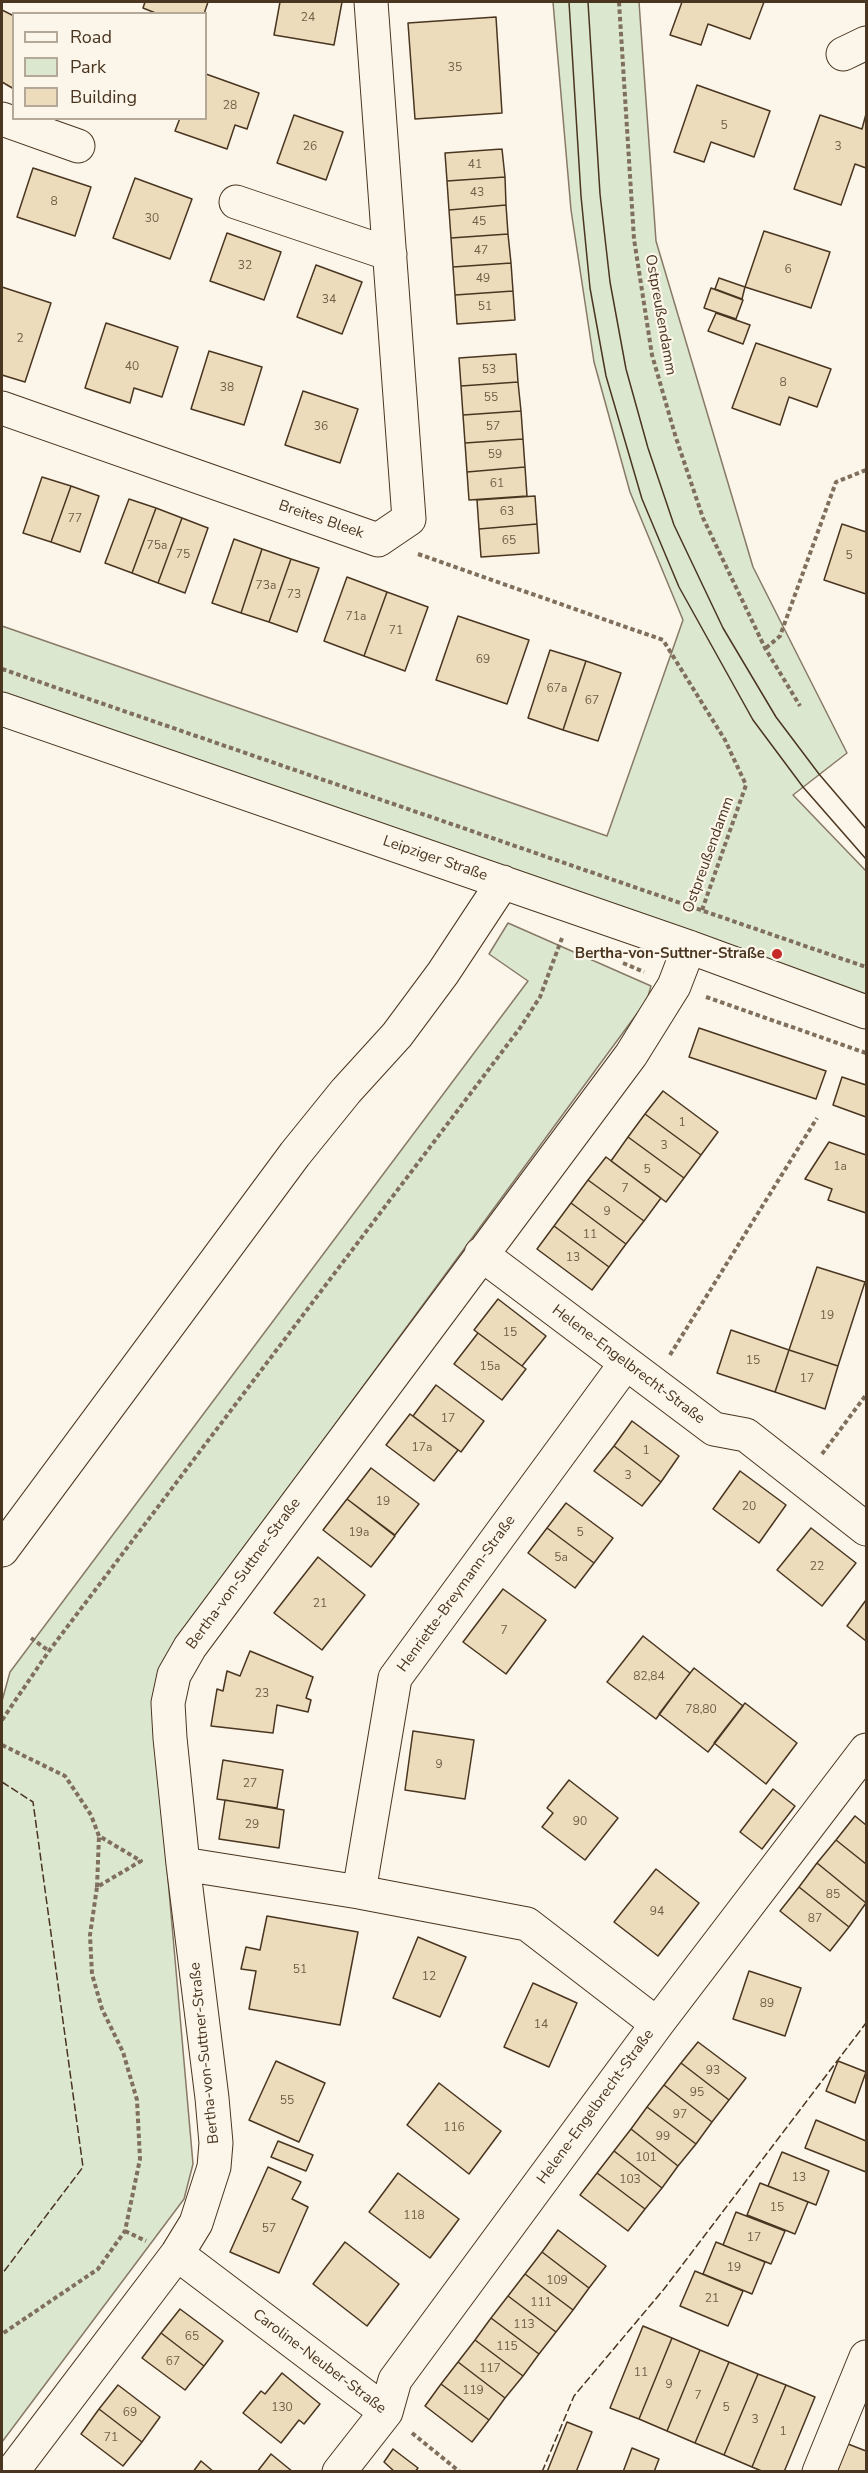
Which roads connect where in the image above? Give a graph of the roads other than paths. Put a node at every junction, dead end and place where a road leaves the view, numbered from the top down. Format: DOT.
graph roads {
  1 [pos="371,2"];
  2 [pos="2,119"];
  3 [pos="78,146"];
  4 [pos="236,202"];
  5 [pos="390,254"];
  6 [pos="5,419"];
  7 [pos="2,709"];
  8 [pos="503,882"];
  9 [pos="689,947"];
  10 [pos="867,1012"];
  11 [pos="481,1254"];
  12 [pos="626,1363"];
  13 [pos="867,1529"];
  14 [pos="2,1550"];
  15 [pos="867,1750"];
  16 [pos="183,1864"];
  17 [pos="359,1892"];
  18 [pos="657,2024"];
  19 [pos="177,2254"];
  20 [pos="867,2357"];
  21 [pos="386,2412"];
  22 [pos="12,2472"];
  23 [pos="339,2472"];
  24 [pos="819,2472"];
  1 -- 5 [label="street, Breites Bleek"];
  2 -- 3 [label="street"];
  4 -- 5 [label="street"];
  5 -- 6 [label="street, Breites Bleek"];
  7 -- 8 [label="street, Leipziger Straße"];
  8 -- 9 [label="street, Leipziger Straße"];
  8 -- 14 [label="street"];
  9 -- 10 [label="street, Leipziger Straße"];
  9 -- 11 [label="street, Bertha-von-Suttner-Straße"];
  11 -- 12 [label="street, Helene-Engelbrecht-Straße"];
  11 -- 16 [label="street, Bertha-von-Suttner-Straße"];
  12 -- 13 [label="street, Helene-Engelbrecht-Straße"];
  12 -- 17 [label="street, Henriette-Breymann-Straße"];
  15 -- 18 [label="street, Helene-Engelbrecht-Straße"];
  16 -- 17 [label="street"];
  16 -- 19 [label="street, Bertha-von-Suttner-Straße"];
  17 -- 18 [label="street"];
  18 -- 21 [label="street, Helene-Engelbrecht-Straße"];
  19 -- 21 [label="street, Caroline-Neuber-Straße"];
  19 -- 22 [label="street, Bertha-von-Suttner-Straße"];
  20 -- 24 [label="street"];
  21 -- 23 [label="street, Helene-Engelbrecht-Straße"];
}
